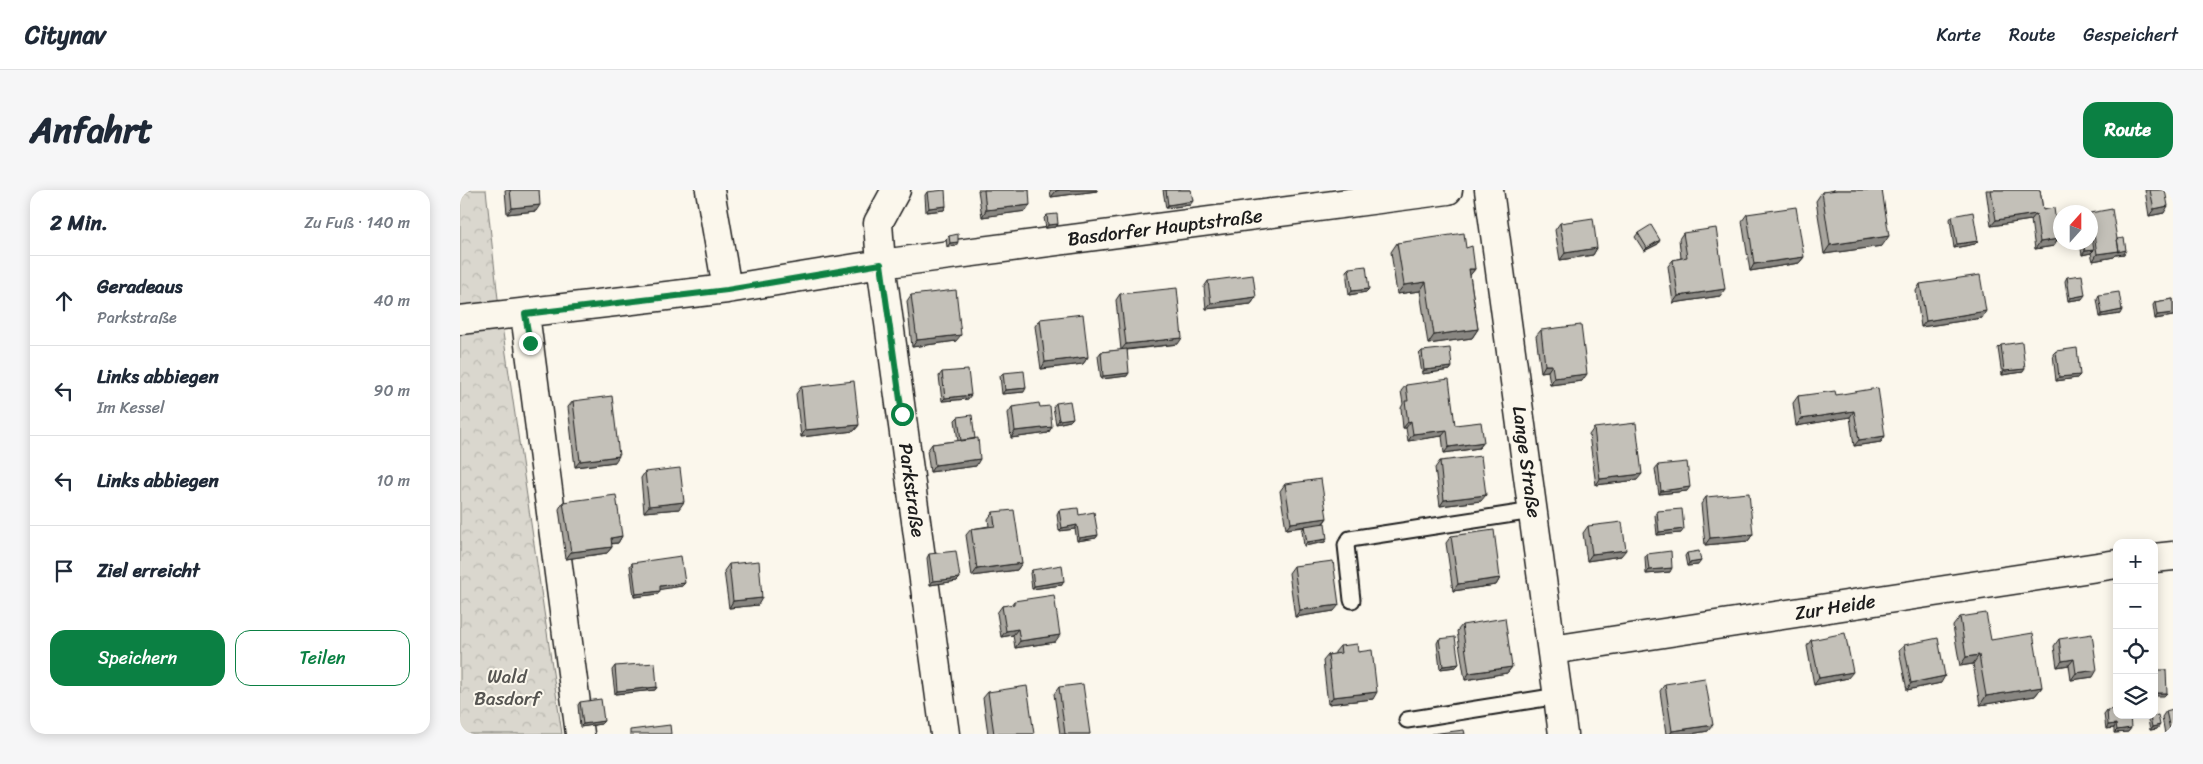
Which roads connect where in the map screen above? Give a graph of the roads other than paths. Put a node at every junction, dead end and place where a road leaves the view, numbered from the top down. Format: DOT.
graph roads {
  1 [pos="710,190"];
  2 [pos="896,190"];
  3 [pos="1448,190"];
  4 [pos="1489,190"];
  5 [pos="881,264"];
  6 [pos="727,290"];
  7 [pos="525,314"];
  8 [pos="460,320"];
  9 [pos="1534,511"];
  10 [pos="2173,556"];
  11 [pos="2158,558"];
  12 [pos="2113,565"];
  13 [pos="1352,600"];
  14 [pos="1552,650"];
  15 [pos="1558,696"];
  16 [pos="1407,720"];
  17 [pos="580,734"];
  18 [pos="945,734"];
  19 [pos="1563,734"];
  1 -- 6 [label="street"];
  2 -- 5 [label="street, Parkstraße"];
  3 -- 5 [label="street, Basdorfer Hauptstraße"];
  4 -- 9 [label="street, Lange Straße"];
  5 -- 6 [label="street, Basdorfer Hauptstraße"];
  5 -- 18 [label="street, Parkstraße"];
  6 -- 7 [label="street, Basdorfer Hauptstraße"];
  7 -- 8 [label="street"];
  7 -- 17 [label="street"];
  9 -- 13 [label="lane"];
  9 -- 14 [label="street, Lange Straße"];
  10 -- 11 [label="street"];
  12 -- 14 [label="street, Zur Heide"];
  14 -- 15 [label="street, Lange Straße"];
  15 -- 16 [label="lane"];
  15 -- 19 [label="street, Lange Straße"];
}
